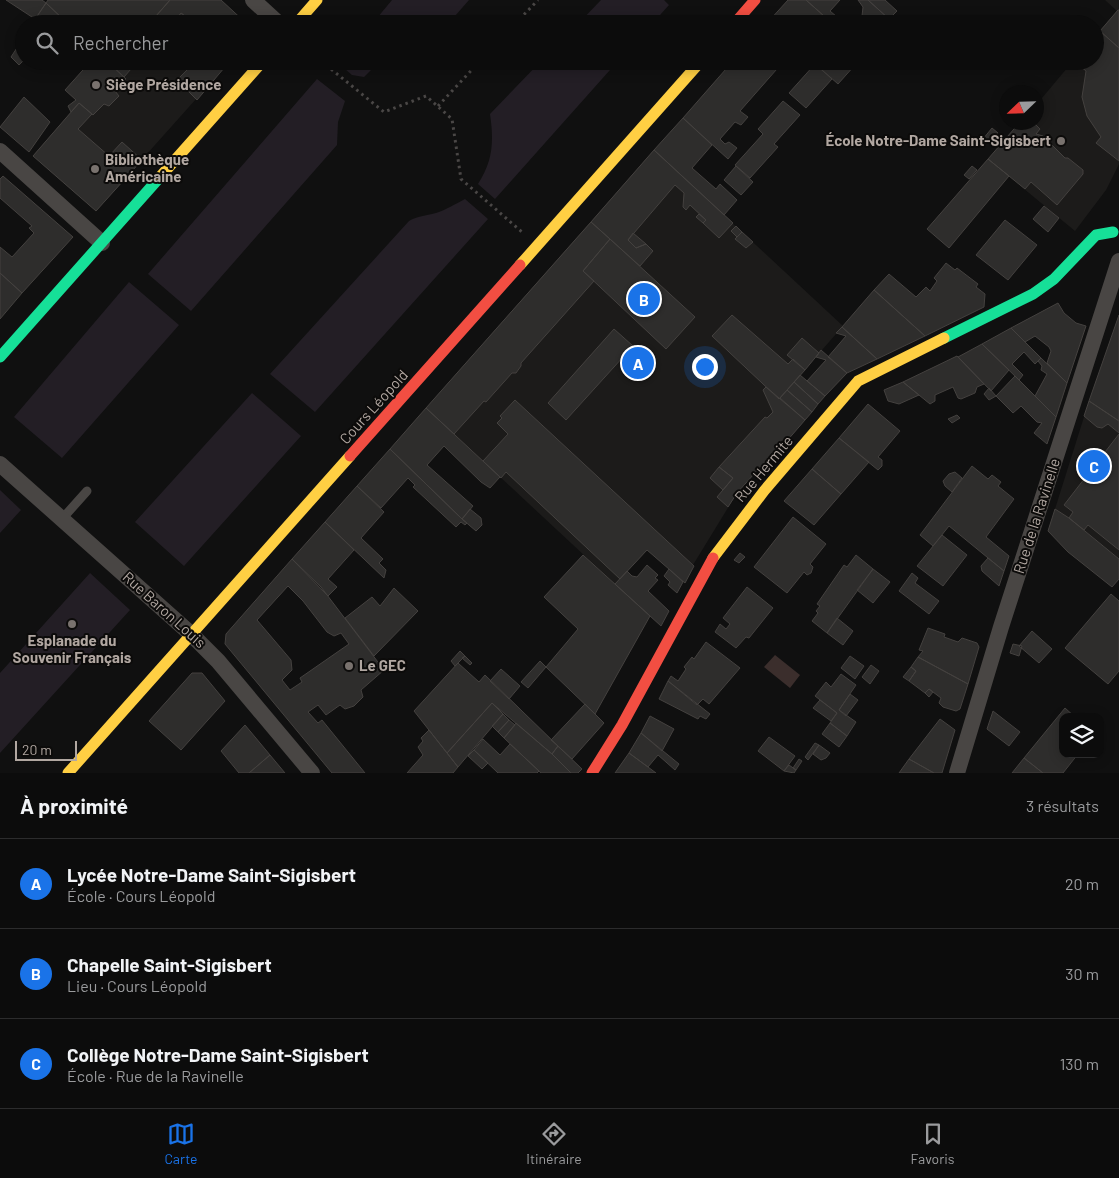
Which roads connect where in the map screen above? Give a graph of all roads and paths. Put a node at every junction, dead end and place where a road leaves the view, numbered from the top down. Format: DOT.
graph roads {
  1 [pos="253,0"];
  2 [pos="317,0"];
  3 [pos="538,0"];
  4 [pos="755,0"];
  5 [pos="269,15"];
  6 [pos="304,15"];
  7 [pos="524,15"];
  8 [pos="742,15"];
  9 [pos="254,70"];
  10 [pos="332,70"];
  11 [pos="472,70"];
  12 [pos="693,70"];
  13 [pos="438,106"];
  14 [pos="0,151"];
  15 [pos="1117,230"];
  16 [pos="102,243"];
  17 [pos="537,246"];
  18 [pos="1119,261"];
  19 [pos="0,357"];
  20 [pos="0,464"];
  21 [pos="87,491"];
  22 [pos="62,519"];
  23 [pos="191,634"];
  24 [pos="68,773"];
  25 [pos="312,773"];
  26 [pos="592,773"];
  27 [pos="957,773"];
  1 -- 5 [label="street"];
  2 -- 6 [label="street"];
  3 -- 7 [label="path"];
  4 -- 8 [label="street"];
  9 -- 16 [label="street"];
  10 -- 13 [label="path"];
  11 -- 13 [label="path"];
  12 -- 17 [label="street, Cours Léopold"];
  13 -- 17 [label="path"];
  14 -- 16 [label="street"];
  15 -- 26 [label="street, Rue Hermite"];
  16 -- 19 [label="street"];
  17 -- 23 [label="street, Cours Léopold"];
  18 -- 27 [label="street, Rue de la Ravinelle"];
  20 -- 22 [label="street, Rue Baron Louis"];
  21 -- 22 [label="lane"];
  22 -- 23 [label="street, Rue Baron Louis"];
  23 -- 24 [label="street, Cours Léopold"];
  23 -- 25 [label="street, Rue Baron Louis"];
}
